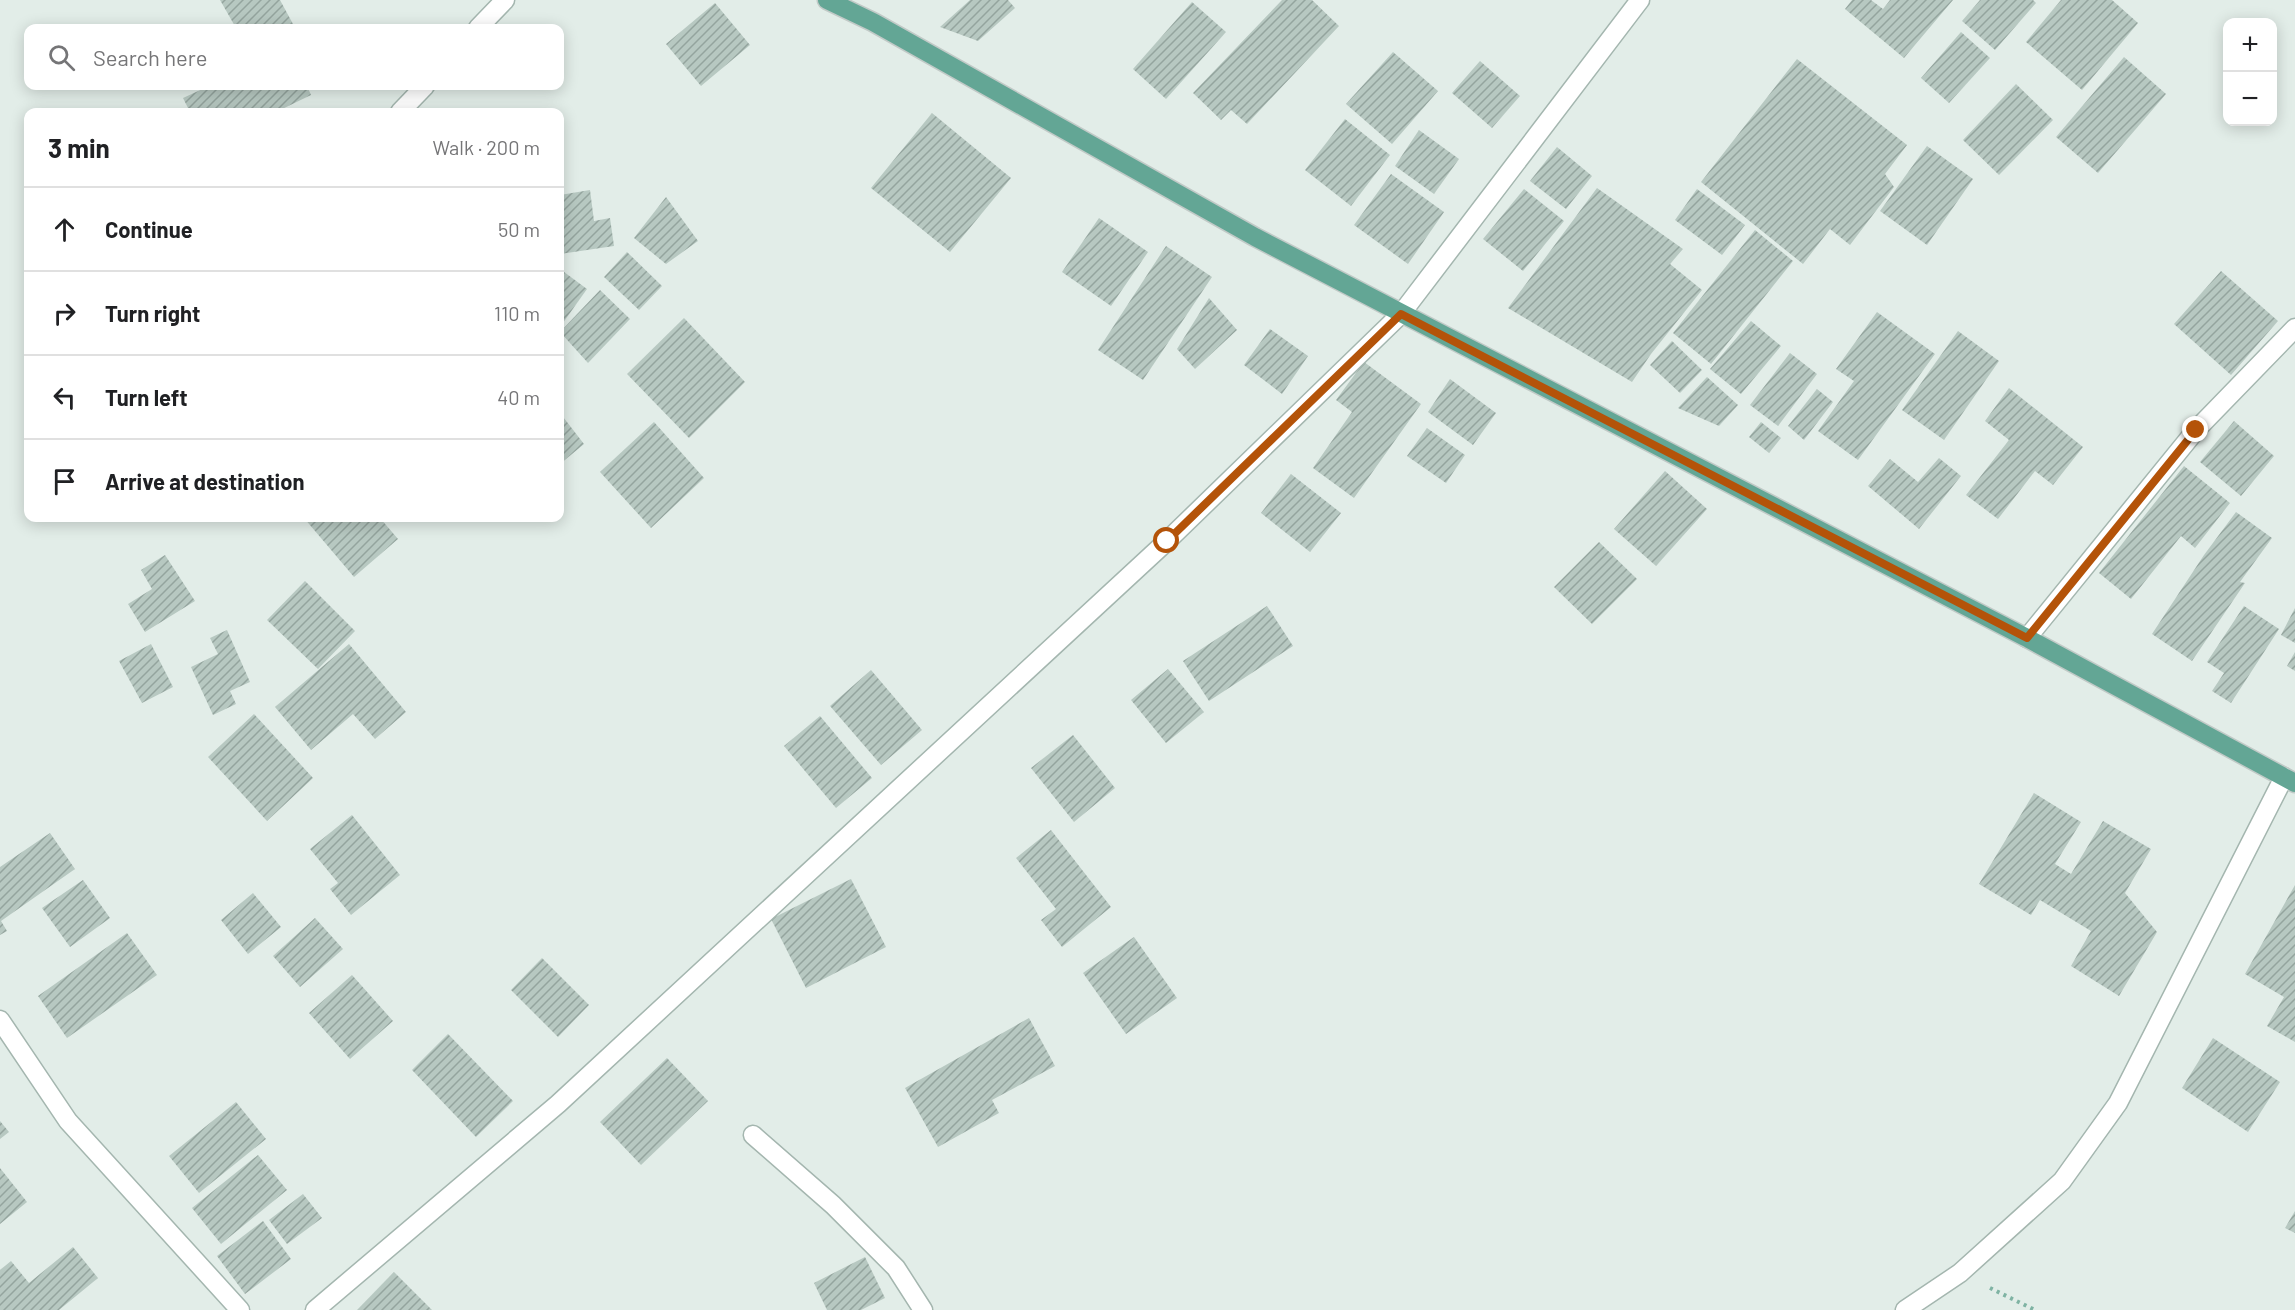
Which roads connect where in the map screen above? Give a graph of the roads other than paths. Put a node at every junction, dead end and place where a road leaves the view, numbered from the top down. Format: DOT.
graph roads {
  1 [pos="505,0"];
  2 [pos="827,0"];
  3 [pos="1640,0"];
  4 [pos="482,24"];
  5 [pos="421,90"];
  6 [pos="404,108"];
  7 [pos="1401,314"];
  8 [pos="2295,328"];
  9 [pos="2027,638"];
  10 [pos="2289,780"];
  11 [pos="0,1020"];
  12 [pos="753,1135"];
  13 [pos="240,1310"];
  14 [pos="315,1310"];
  15 [pos="923,1310"];
  16 [pos="1905,1310"];
  1 -- 4 [label="street"];
  2 -- 7 [label="main road"];
  3 -- 7 [label="street"];
  5 -- 6 [label="street"];
  7 -- 9 [label="main road"];
  7 -- 14 [label="street"];
  8 -- 9 [label="street"];
  9 -- 10 [label="main road"];
  10 -- 16 [label="street"];
  11 -- 13 [label="street"];
  12 -- 15 [label="street"];
}
